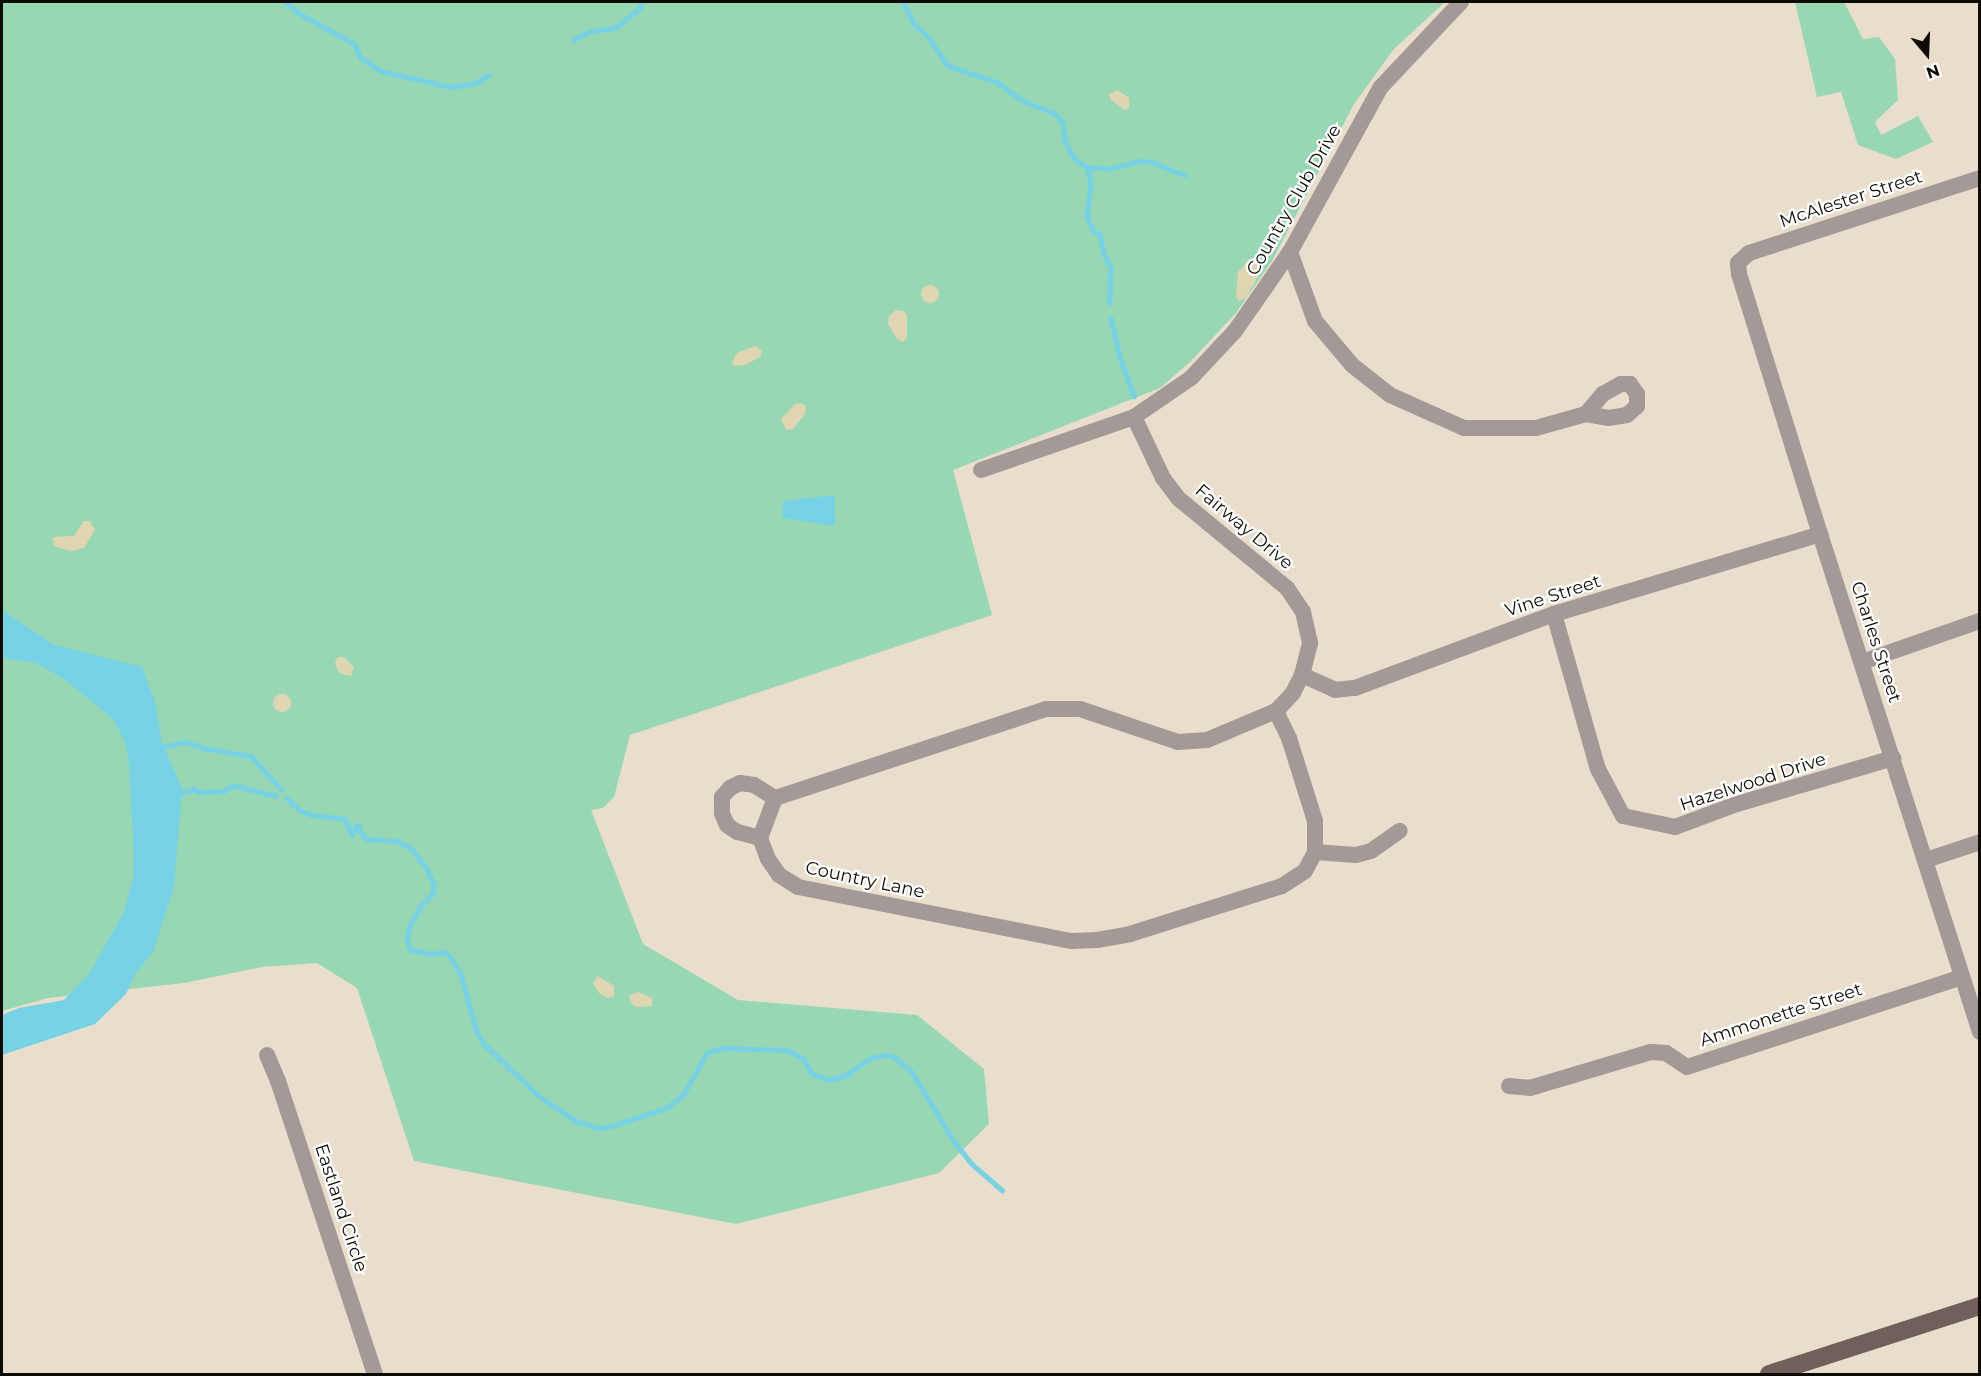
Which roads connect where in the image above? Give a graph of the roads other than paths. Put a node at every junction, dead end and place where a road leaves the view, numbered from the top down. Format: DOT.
graph roads {
  1 [pos="1461,2"];
  2 [pos="1980,178"];
  3 [pos="1290,252"];
  4 [pos="1738,263"];
  5 [pos="1586,414"];
  6 [pos="1134,417"];
  7 [pos="981,470"];
  8 [pos="1820,534"];
  9 [pos="1554,614"];
  10 [pos="1980,621"];
  11 [pos="1862,662"];
  12 [pos="1302,675"];
  13 [pos="1276,711"];
  14 [pos="1893,758"];
  15 [pos="775,798"];
  16 [pos="1400,831"];
  17 [pos="760,838"];
  18 [pos="1980,842"];
  19 [pos="1315,852"];
  20 [pos="1926,860"];
  21 [pos="1962,977"];
  22 [pos="1980,1032"];
  23 [pos="267,1055"];
  24 [pos="1509,1086"];
  25 [pos="1980,1306"];
  26 [pos="375,1374"];
  27 [pos="1769,1374"];
  1 -- 3 [label="street, Country Club Drive"];
  2 -- 4 [label="street, McAlester Street"];
  3 -- 5 [label="street"];
  3 -- 6 [label="street, Country Club Drive"];
  4 -- 8 [label="street, Charles Street"];
  6 -- 7 [label="street, Country Club Drive"];
  6 -- 12 [label="street, Fairway Drive"];
  8 -- 9 [label="street, Vine Street"];
  8 -- 11 [label="street, Charles Street"];
  9 -- 12 [label="street, Vine Street"];
  9 -- 14 [label="street, Hazelwood Drive"];
  10 -- 11 [label="street"];
  11 -- 14 [label="street, Charles Street"];
  12 -- 13 [label="street, Fairway Drive"];
  13 -- 15 [label="street"];
  13 -- 19 [label="street"];
  14 -- 20 [label="street, Charles Street"];
  15 -- 17 [label="street"];
  15 -- 17 [label="street"];
  16 -- 19 [label="street"];
  17 -- 19 [label="street, Country Lane"];
  18 -- 20 [label="street"];
  20 -- 21 [label="street, Charles Street"];
  21 -- 22 [label="street, Charles Street"];
  21 -- 24 [label="street, Ammonette Street"];
  23 -- 26 [label="street, Eastland Circle"];
  25 -- 27 [label="main road"];
}
